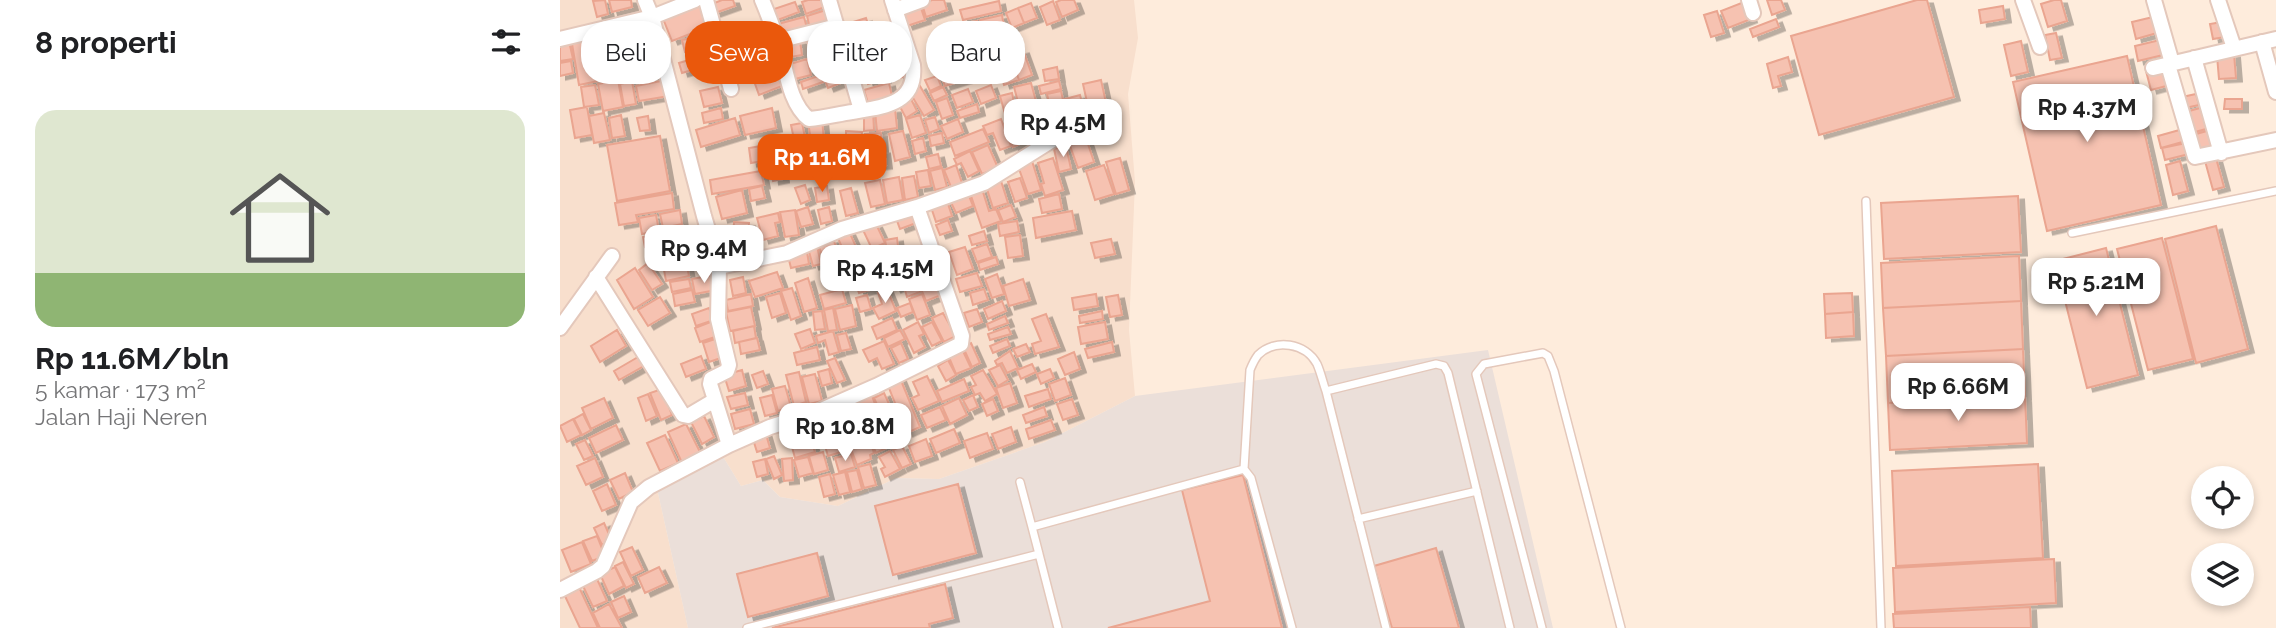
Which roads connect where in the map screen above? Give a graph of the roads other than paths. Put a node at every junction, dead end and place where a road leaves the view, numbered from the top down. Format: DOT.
graph roads {
  1 [pos="645,0"];
  2 [pos="695,0"];
  3 [pos="706,0"];
  4 [pos="762,0"];
  5 [pos="829,0"];
  6 [pos="922,0"];
  7 [pos="2023,0"];
  8 [pos="2154,0"];
  9 [pos="2218,0"];
  10 [pos="894,5"];
  11 [pos="652,17"];
  12 [pos="770,21"];
  13 [pos="835,21"];
  14 [pos="560,39"];
  15 [pos="2269,40"];
  16 [pos="2040,47"];
  17 [pos="2234,48"];
  18 [pos="2194,58"];
  19 [pos="2170,64"];
  20 [pos="2153,68"];
  21 [pos="790,84"];
  22 [pos="854,84"];
  23 [pos="731,89"];
  24 [pos="2276,92"];
  25 [pos="862,110"];
  26 [pos="1054,139"];
  27 [pos="2276,140"];
  28 [pos="2221,153"];
  29 [pos="2276,191"];
  30 [pos="1866,201"];
  31 [pos="917,207"];
  32 [pos="2072,233"];
  33 [pos="612,256"];
  34 [pos="719,267"];
  35 [pos="596,277"];
  36 [pos="560,328"];
  37 [pos="1325,391"];
  38 [pos="715,400"];
  39 [pos="729,445"];
  40 [pos="1244,469"];
  41 [pos="1020,482"];
  42 [pos="1477,491"];
  43 [pos="1358,519"];
  44 [pos="1032,527"];
  45 [pos="1039,554"];
  46 [pos="560,590"];
  47 [pos="747,628"];
  48 [pos="1058,628"];
  49 [pos="1292,628"];
  50 [pos="1386,628"];
  51 [pos="1510,628"];
  52 [pos="1542,628"];
  53 [pos="1622,628"];
  54 [pos="1881,628"];
  1 -- 11 [label="street"];
  2 -- 11 [label="street"];
  3 -- 23 [label="street"];
  4 -- 12 [label="street"];
  5 -- 13 [label="street"];
  6 -- 10 [label="street"];
  7 -- 16 [label="street"];
  8 -- 19 [label="street"];
  9 -- 17 [label="street"];
  10 -- 25 [label="street"];
  11 -- 14 [label="street"];
  11 -- 34 [label="street"];
  15 -- 17 [label="street"];
  15 -- 24 [label="street"];
  17 -- 18 [label="street"];
  18 -- 19 [label="street"];
  18 -- 28 [label="street"];
  19 -- 20 [label="street"];
  19 -- 28 [label="street"];
  21 -- 25 [label="street"];
  22 -- 25 [label="street"];
  26 -- 31 [label="street"];
  27 -- 28 [label="street"];
  29 -- 32 [label="lane"];
  30 -- 54 [label="lane"];
  31 -- 34 [label="street"];
  31 -- 39 [label="street"];
  33 -- 35 [label="street"];
  34 -- 38 [label="street"];
  35 -- 36 [label="street"];
  35 -- 38 [label="street"];
  37 -- 40 [label="lane"];
  37 -- 42 [label="lane"];
  37 -- 43 [label="lane"];
  38 -- 39 [label="street"];
  39 -- 46 [label="street"];
  40 -- 44 [label="lane"];
  40 -- 49 [label="lane"];
  41 -- 44 [label="lane"];
  42 -- 43 [label="lane"];
  42 -- 51 [label="lane"];
  43 -- 50 [label="lane"];
  44 -- 45 [label="lane"];
  45 -- 47 [label="lane"];
  45 -- 48 [label="lane"];
  52 -- 53 [label="lane"];
}
